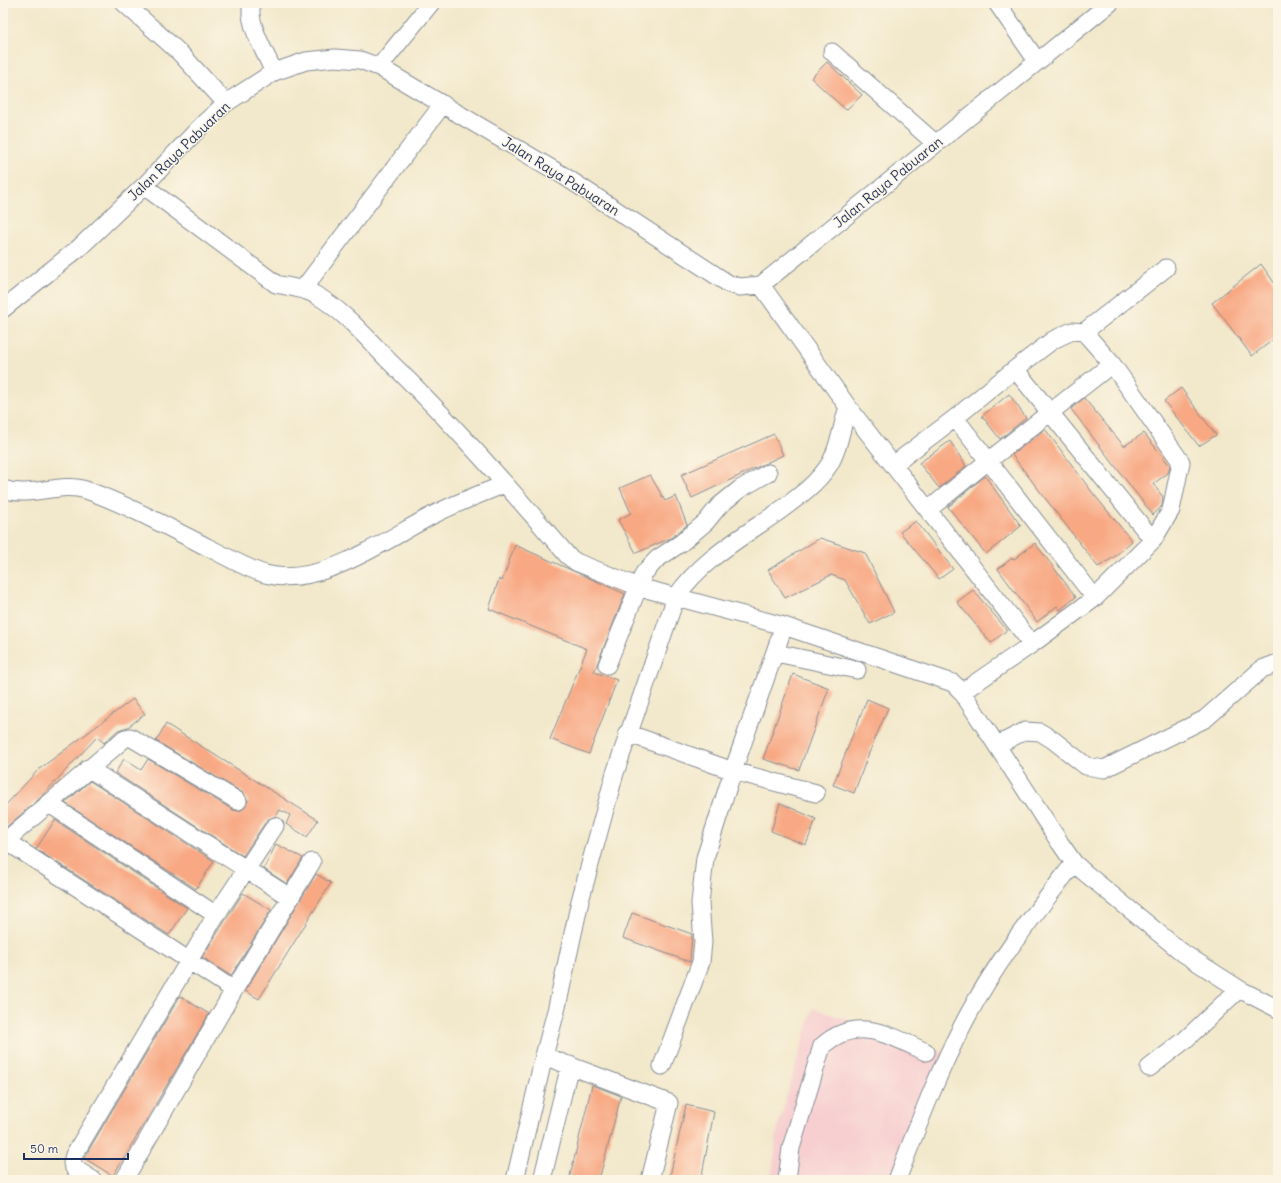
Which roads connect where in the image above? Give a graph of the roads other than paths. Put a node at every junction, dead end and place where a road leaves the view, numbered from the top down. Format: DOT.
graph roads {
  1 [pos="124,3"];
  2 [pos="252,3"];
  3 [pos="431,3"];
  4 [pos="997,3"];
  5 [pos="1110,3"];
  6 [pos="832,52"];
  7 [pos="1037,61"];
  8 [pos="379,67"];
  9 [pos="274,72"];
  10 [pos="226,103"];
  11 [pos="443,104"];
  12 [pos="935,143"];
  13 [pos="144,186"];
  14 [pos="1166,268"];
  15 [pos="761,285"];
  16 [pos="303,289"];
  17 [pos="3,309"];
  18 [pos="1084,332"];
  19 [pos="1112,364"];
  20 [pos="1015,369"];
  21 [pos="848,407"];
  22 [pos="1051,413"];
  23 [pos="955,418"];
  24 [pos="988,461"];
  25 [pos="893,465"];
  26 [pos="768,473"];
  27 [pos="505,484"];
  28 [pos="3,489"];
  29 [pos="928,510"];
  30 [pos="1152,540"];
  31 [pos="639,586"];
  32 [pos="676,597"];
  33 [pos="1095,598"];
  34 [pos="784,626"];
  35 [pos="1032,644"];
  36 [pos="776,653"];
  37 [pos="1278,663"];
  38 [pos="607,665"];
  39 [pos="857,670"];
  40 [pos="962,692"];
  41 [pos="627,733"];
  42 [pos="997,745"];
  43 [pos="88,768"];
  44 [pos="733,771"];
  45 [pos="816,793"];
  46 [pos="238,801"];
  47 [pos="48,804"];
  48 [pos="275,826"];
  49 [pos="4,842"];
  50 [pos="312,862"];
  51 [pos="1074,862"];
  52 [pos="246,870"];
  53 [pos="291,898"];
  54 [pos="216,915"];
  55 [pos="189,962"];
  56 [pos="1239,989"];
  57 [pos="234,990"];
  58 [pos="1278,1009"];
  59 [pos="926,1052"];
  60 [pos="544,1056"];
  61 [pos="570,1065"];
  62 [pos="662,1066"];
  63 [pos="1149,1068"];
  64 [pos="93,1180"];
  65 [pos="124,1180"];
  66 [pos="515,1180"];
  67 [pos="542,1180"];
  68 [pos="650,1180"];
  69 [pos="787,1180"];
  70 [pos="898,1180"];
  1 -- 10 [label="street"];
  2 -- 9 [label="street"];
  3 -- 8 [label="street"];
  4 -- 7 [label="street"];
  5 -- 7 [label="street, Jalan Raya Pabuaran"];
  6 -- 12 [label="street"];
  7 -- 12 [label="street, Jalan Raya Pabuaran"];
  8 -- 9 [label="street, Jalan Raya Pabuaran"];
  8 -- 11 [label="street, Jalan Raya Pabuaran"];
  9 -- 10 [label="street, Jalan Raya Pabuaran"];
  10 -- 13 [label="street, Jalan Raya Pabuaran"];
  11 -- 15 [label="street, Jalan Raya Pabuaran"];
  11 -- 16 [label="street"];
  12 -- 15 [label="street, Jalan Raya Pabuaran"];
  13 -- 16 [label="street"];
  13 -- 17 [label="street, Jalan Raya Pabuaran"];
  14 -- 18 [label="street"];
  15 -- 21 [label="street"];
  16 -- 27 [label="street"];
  18 -- 19 [label="street"];
  18 -- 20 [label="street"];
  19 -- 22 [label="street"];
  19 -- 30 [label="street"];
  20 -- 22 [label="street"];
  20 -- 23 [label="street"];
  21 -- 25 [label="street"];
  21 -- 32 [label="street"];
  22 -- 24 [label="street"];
  22 -- 30 [label="street"];
  23 -- 24 [label="street"];
  23 -- 25 [label="street"];
  24 -- 29 [label="street"];
  24 -- 33 [label="street"];
  25 -- 29 [label="street"];
  26 -- 31 [label="street"];
  27 -- 28 [label="street"];
  27 -- 31 [label="street"];
  29 -- 35 [label="street"];
  30 -- 33 [label="street"];
  31 -- 32 [label="street"];
  31 -- 38 [label="street"];
  32 -- 34 [label="street"];
  32 -- 41 [label="street"];
  33 -- 35 [label="street"];
  34 -- 36 [label="street"];
  34 -- 40 [label="street"];
  35 -- 40 [label="street"];
  36 -- 39 [label="street"];
  36 -- 44 [label="street"];
  37 -- 42 [label="street"];
  40 -- 42 [label="street"];
  41 -- 44 [label="street"];
  41 -- 60 [label="street"];
  42 -- 51 [label="street"];
  43 -- 46 [label="street"];
  43 -- 47 [label="street"];
  43 -- 52 [label="street"];
  44 -- 45 [label="street"];
  44 -- 62 [label="street"];
  47 -- 49 [label="street"];
  47 -- 54 [label="street"];
  48 -- 52 [label="street"];
  49 -- 55 [label="street"];
  50 -- 53 [label="street"];
  51 -- 56 [label="street"];
  51 -- 70 [label="street"];
  52 -- 53 [label="street"];
  52 -- 54 [label="street"];
  53 -- 57 [label="street"];
  54 -- 55 [label="street"];
  55 -- 57 [label="street"];
  55 -- 64 [label="street"];
  56 -- 58 [label="street"];
  56 -- 63 [label="street"];
  57 -- 65 [label="street"];
  59 -- 69 [label="street"];
  60 -- 61 [label="street"];
  60 -- 66 [label="street"];
  61 -- 67 [label="street"];
  61 -- 68 [label="street"];
}
